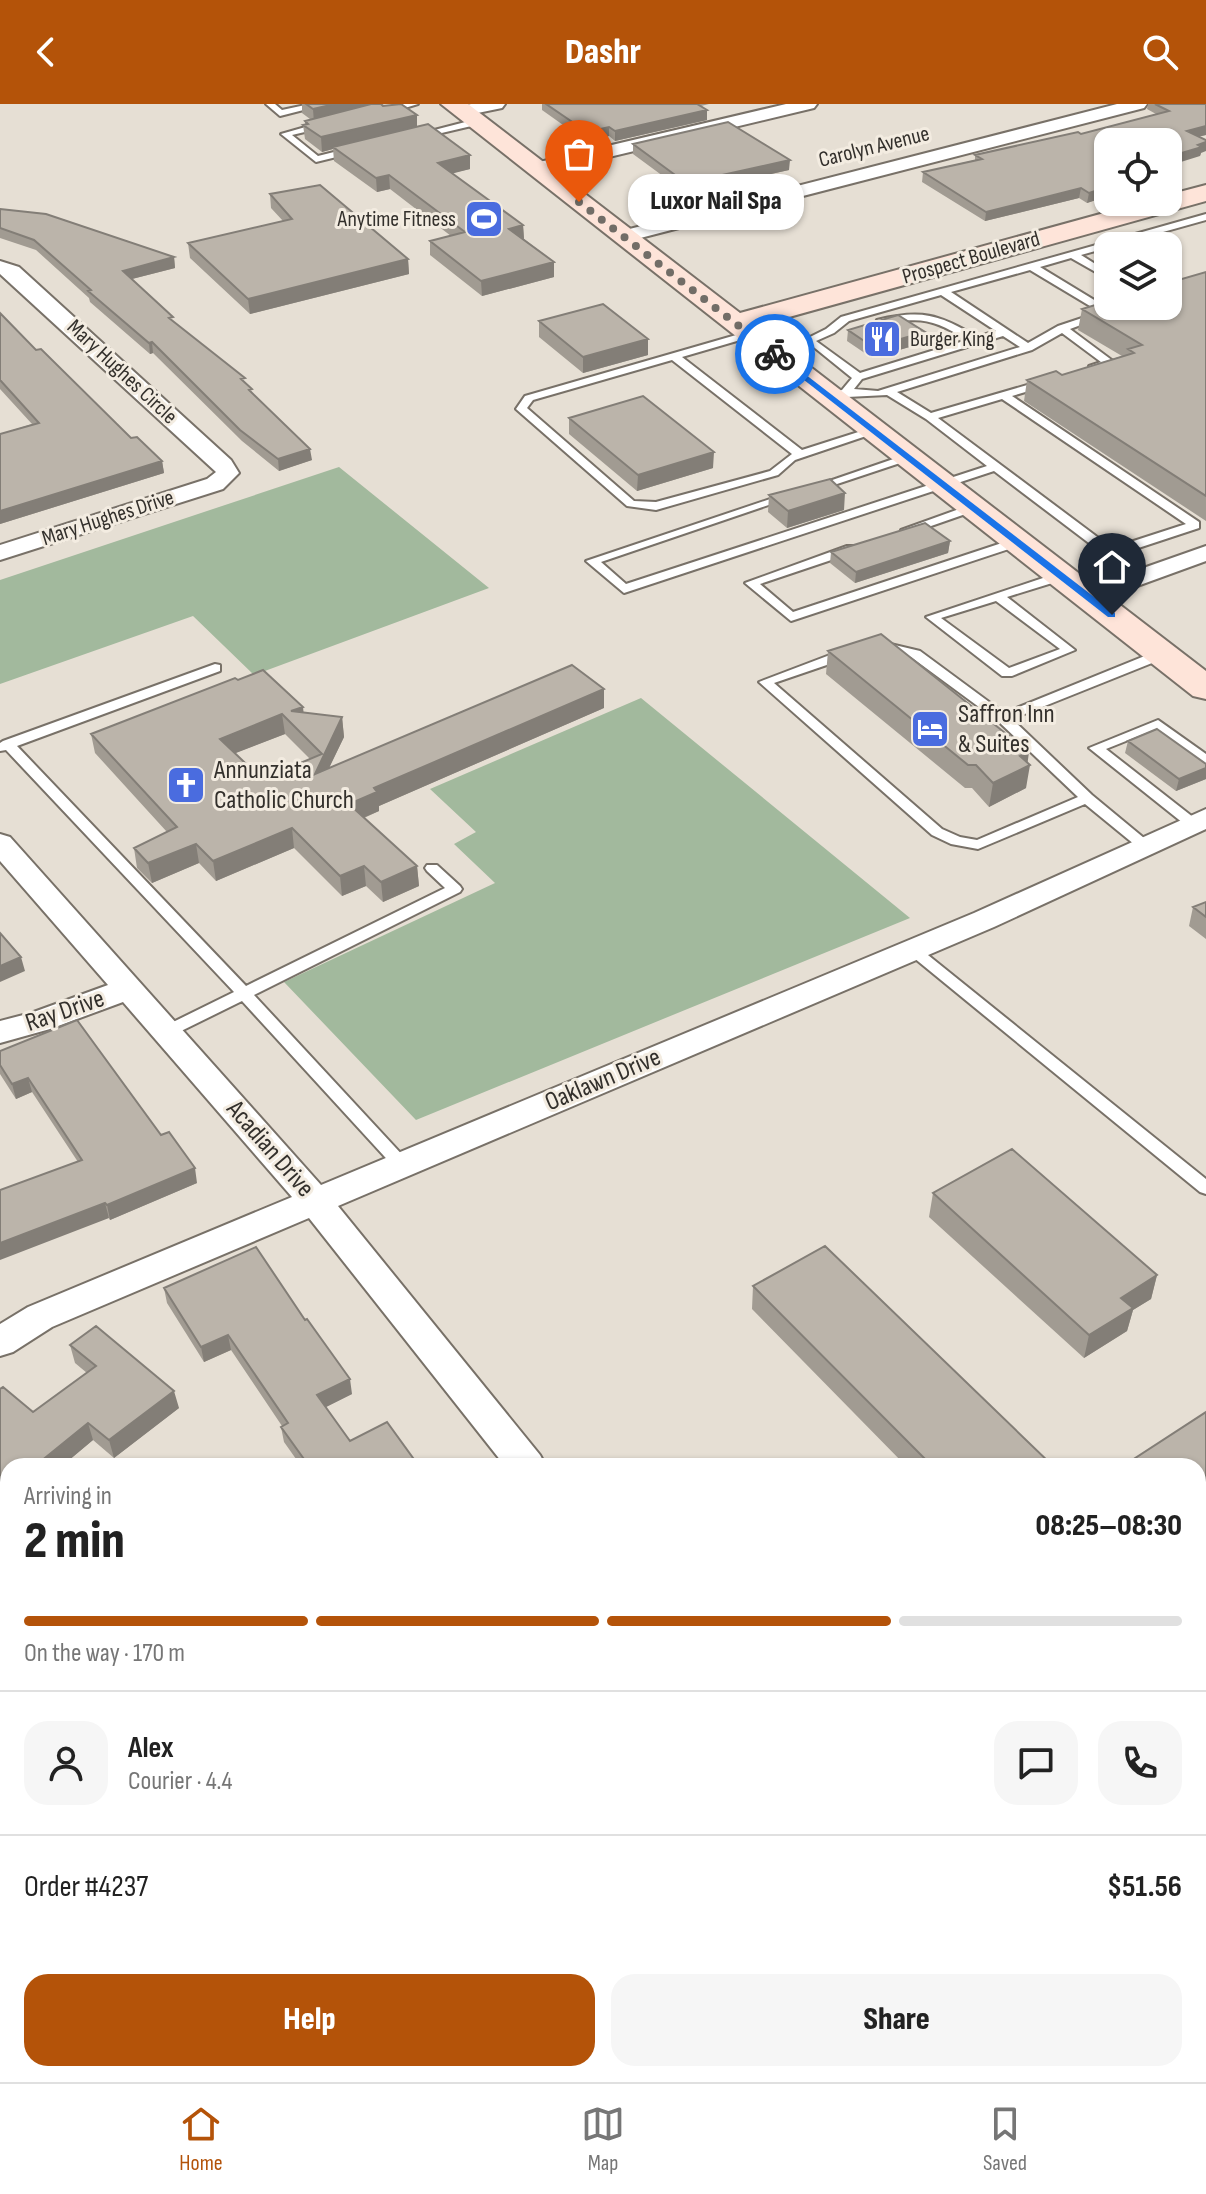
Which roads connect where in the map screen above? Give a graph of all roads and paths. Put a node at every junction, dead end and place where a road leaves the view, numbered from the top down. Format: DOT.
graph roads {
  1 [pos="270,104"];
  2 [pos="323,104"];
  3 [pos="414,104"];
  4 [pos="808,104"];
  5 [pos="1138,104"];
  6 [pos="472,110"];
  7 [pos="371,114"];
  8 [pos="328,124"];
  9 [pos="404,139"];
  10 [pos="360,149"];
  11 [pos="538,168"];
  12 [pos="1206,193"];
  13 [pos="1206,205"];
  14 [pos="1206,217"];
  15 [pos="1144,228"];
  16 [pos="621,237"];
  17 [pos="1073,255"];
  18 [pos="0,267"];
  19 [pos="1033,267"];
  20 [pos="1094,268"];
  21 [pos="975,277"];
  22 [pos="942,291"];
  23 [pos="1094,304"];
  24 [pos="839,315"];
  25 [pos="1094,317"];
  26 [pos="864,327"];
  27 [pos="1062,328"];
  28 [pos="851,331"];
  29 [pos="1005,332"];
  30 [pos="765,338"];
  31 [pos="976,341"];
  32 [pos="815,344"];
  33 [pos="1028,348"];
  34 [pos="674,356"];
  35 [pos="1079,372"];
  36 [pos="858,377"];
  37 [pos="1063,377"];
  38 [pos="888,391"];
  39 [pos="839,394"];
  40 [pos="1003,395"];
  41 [pos="930,417"];
  42 [pos="874,430"];
  43 [pos="801,455"];
  44 [pos="908,457"];
  45 [pos="998,466"];
  46 [pos="215,484"];
  47 [pos="945,485"];
  48 [pos="973,508"];
  49 [pos="1201,528"];
  50 [pos="899,533"];
  51 [pos="1017,542"];
  52 [pos="870,543"];
  53 [pos="0,553"];
  54 [pos="1206,553"];
  55 [pos="1061,576"];
  56 [pos="998,596"];
  57 [pos="1087,596"];
  58 [pos="1162,654"];
  59 [pos="215,668"];
  60 [pos="1206,688"];
  61 [pos="1003,718"];
  62 [pos="4,746"];
  63 [pos="1206,760"];
  64 [pos="1087,798"];
  65 [pos="1200,821"];
  66 [pos="0,843"];
  67 [pos="1145,846"];
  68 [pos="432,868"];
  69 [pos="913,950"];
  70 [pos="130,988"];
  71 [pos="244,993"];
  72 [pos="168,1031"];
  73 [pos="0,1032"];
  74 [pos="401,1164"];
  75 [pos="1206,1188"];
  76 [pos="315,1201"];
  77 [pos="0,1342"];
  78 [pos="521,1458"];
  1 -- 2 [label="lane"];
  3 -- 7 [label="lane"];
  4 -- 11 [label="street"];
  5 -- 16 [label="street, Carolyn Avenue"];
  6 -- 9 [label="lane"];
  6 -- 11 [label="main road"];
  8 -- 10 [label="lane"];
  11 -- 16 [label="main road"];
  12 -- 30 [label="main road, Prospect Boulevard"];
  13 -- 15 [label="main road, Prospect Boulevard"];
  14 -- 15 [label="lane"];
  15 -- 17 [label="lane"];
  15 -- 21 [label="main road, Prospect Boulevard"];
  16 -- 30 [label="main road"];
  17 -- 19 [label="lane"];
  17 -- 20 [label="lane"];
  18 -- 46 [label="street, Mary Hughes Circle"];
  19 -- 21 [label="lane"];
  19 -- 23 [label="lane"];
  21 -- 22 [label="lane"];
  21 -- 24 [label="main road, Prospect Boulevard"];
  22 -- 24 [label="lane"];
  22 -- 29 [label="lane"];
  24 -- 30 [label="main road, Prospect Boulevard"];
  24 -- 30 [label="lane"];
  25 -- 27 [label="lane"];
  26 -- 31 [label="lane"];
  27 -- 33 [label="lane"];
  27 -- 35 [label="lane"];
  28 -- 32 [label="lane"];
  29 -- 31 [label="lane"];
  29 -- 33 [label="lane"];
  30 -- 32 [label="lane"];
  30 -- 34 [label="lane"];
  30 -- 39 [label="main road"];
  31 -- 36 [label="lane"];
  32 -- 36 [label="lane"];
  33 -- 38 [label="lane"];
  34 -- 43 [label="lane"];
  34 -- 43 [label="lane"];
  36 -- 39 [label="lane"];
  37 -- 40 [label="lane"];
  38 -- 39 [label="lane"];
  38 -- 41 [label="lane"];
  39 -- 42 [label="main road"];
  40 -- 41 [label="lane"];
  40 -- 49 [label="lane"];
  41 -- 45 [label="lane"];
  42 -- 43 [label="lane"];
  42 -- 44 [label="main road"];
  44 -- 47 [label="main road"];
  44 -- 47 [label="lane"];
  45 -- 47 [label="lane"];
  45 -- 49 [label="lane"];
  46 -- 53 [label="street, Mary Hughes Drive"];
  47 -- 48 [label="main road"];
  48 -- 50 [label="lane"];
  48 -- 51 [label="main road"];
  51 -- 52 [label="lane"];
  51 -- 55 [label="main road"];
  54 -- 57 [label="street"];
  55 -- 56 [label="lane"];
  55 -- 57 [label="main road"];
  56 -- 56 [label="lane"];
  57 -- 58 [label="main road"];
  58 -- 60 [label="main road"];
  58 -- 61 [label="lane"];
  59 -- 62 [label="lane"];
  61 -- 64 [label="lane"];
  61 -- 64 [label="lane"];
  62 -- 71 [label="lane"];
  63 -- 65 [label="lane"];
  64 -- 67 [label="lane"];
  65 -- 67 [label="street, Oaklawn Drive"];
  66 -- 70 [label="street, Acadian Drive"];
  67 -- 69 [label="street, Oaklawn Drive"];
  68 -- 71 [label="lane"];
  69 -- 74 [label="street, Oaklawn Drive"];
  69 -- 75 [label="lane"];
  70 -- 72 [label="street, Acadian Drive"];
  70 -- 73 [label="street, Ray Drive"];
  71 -- 72 [label="lane"];
  71 -- 74 [label="lane"];
  72 -- 76 [label="street, Acadian Drive"];
  74 -- 76 [label="street, Oaklawn Drive"];
  76 -- 77 [label="street, Oaklawn Drive"];
  76 -- 78 [label="street, Acadian Drive"];
}
